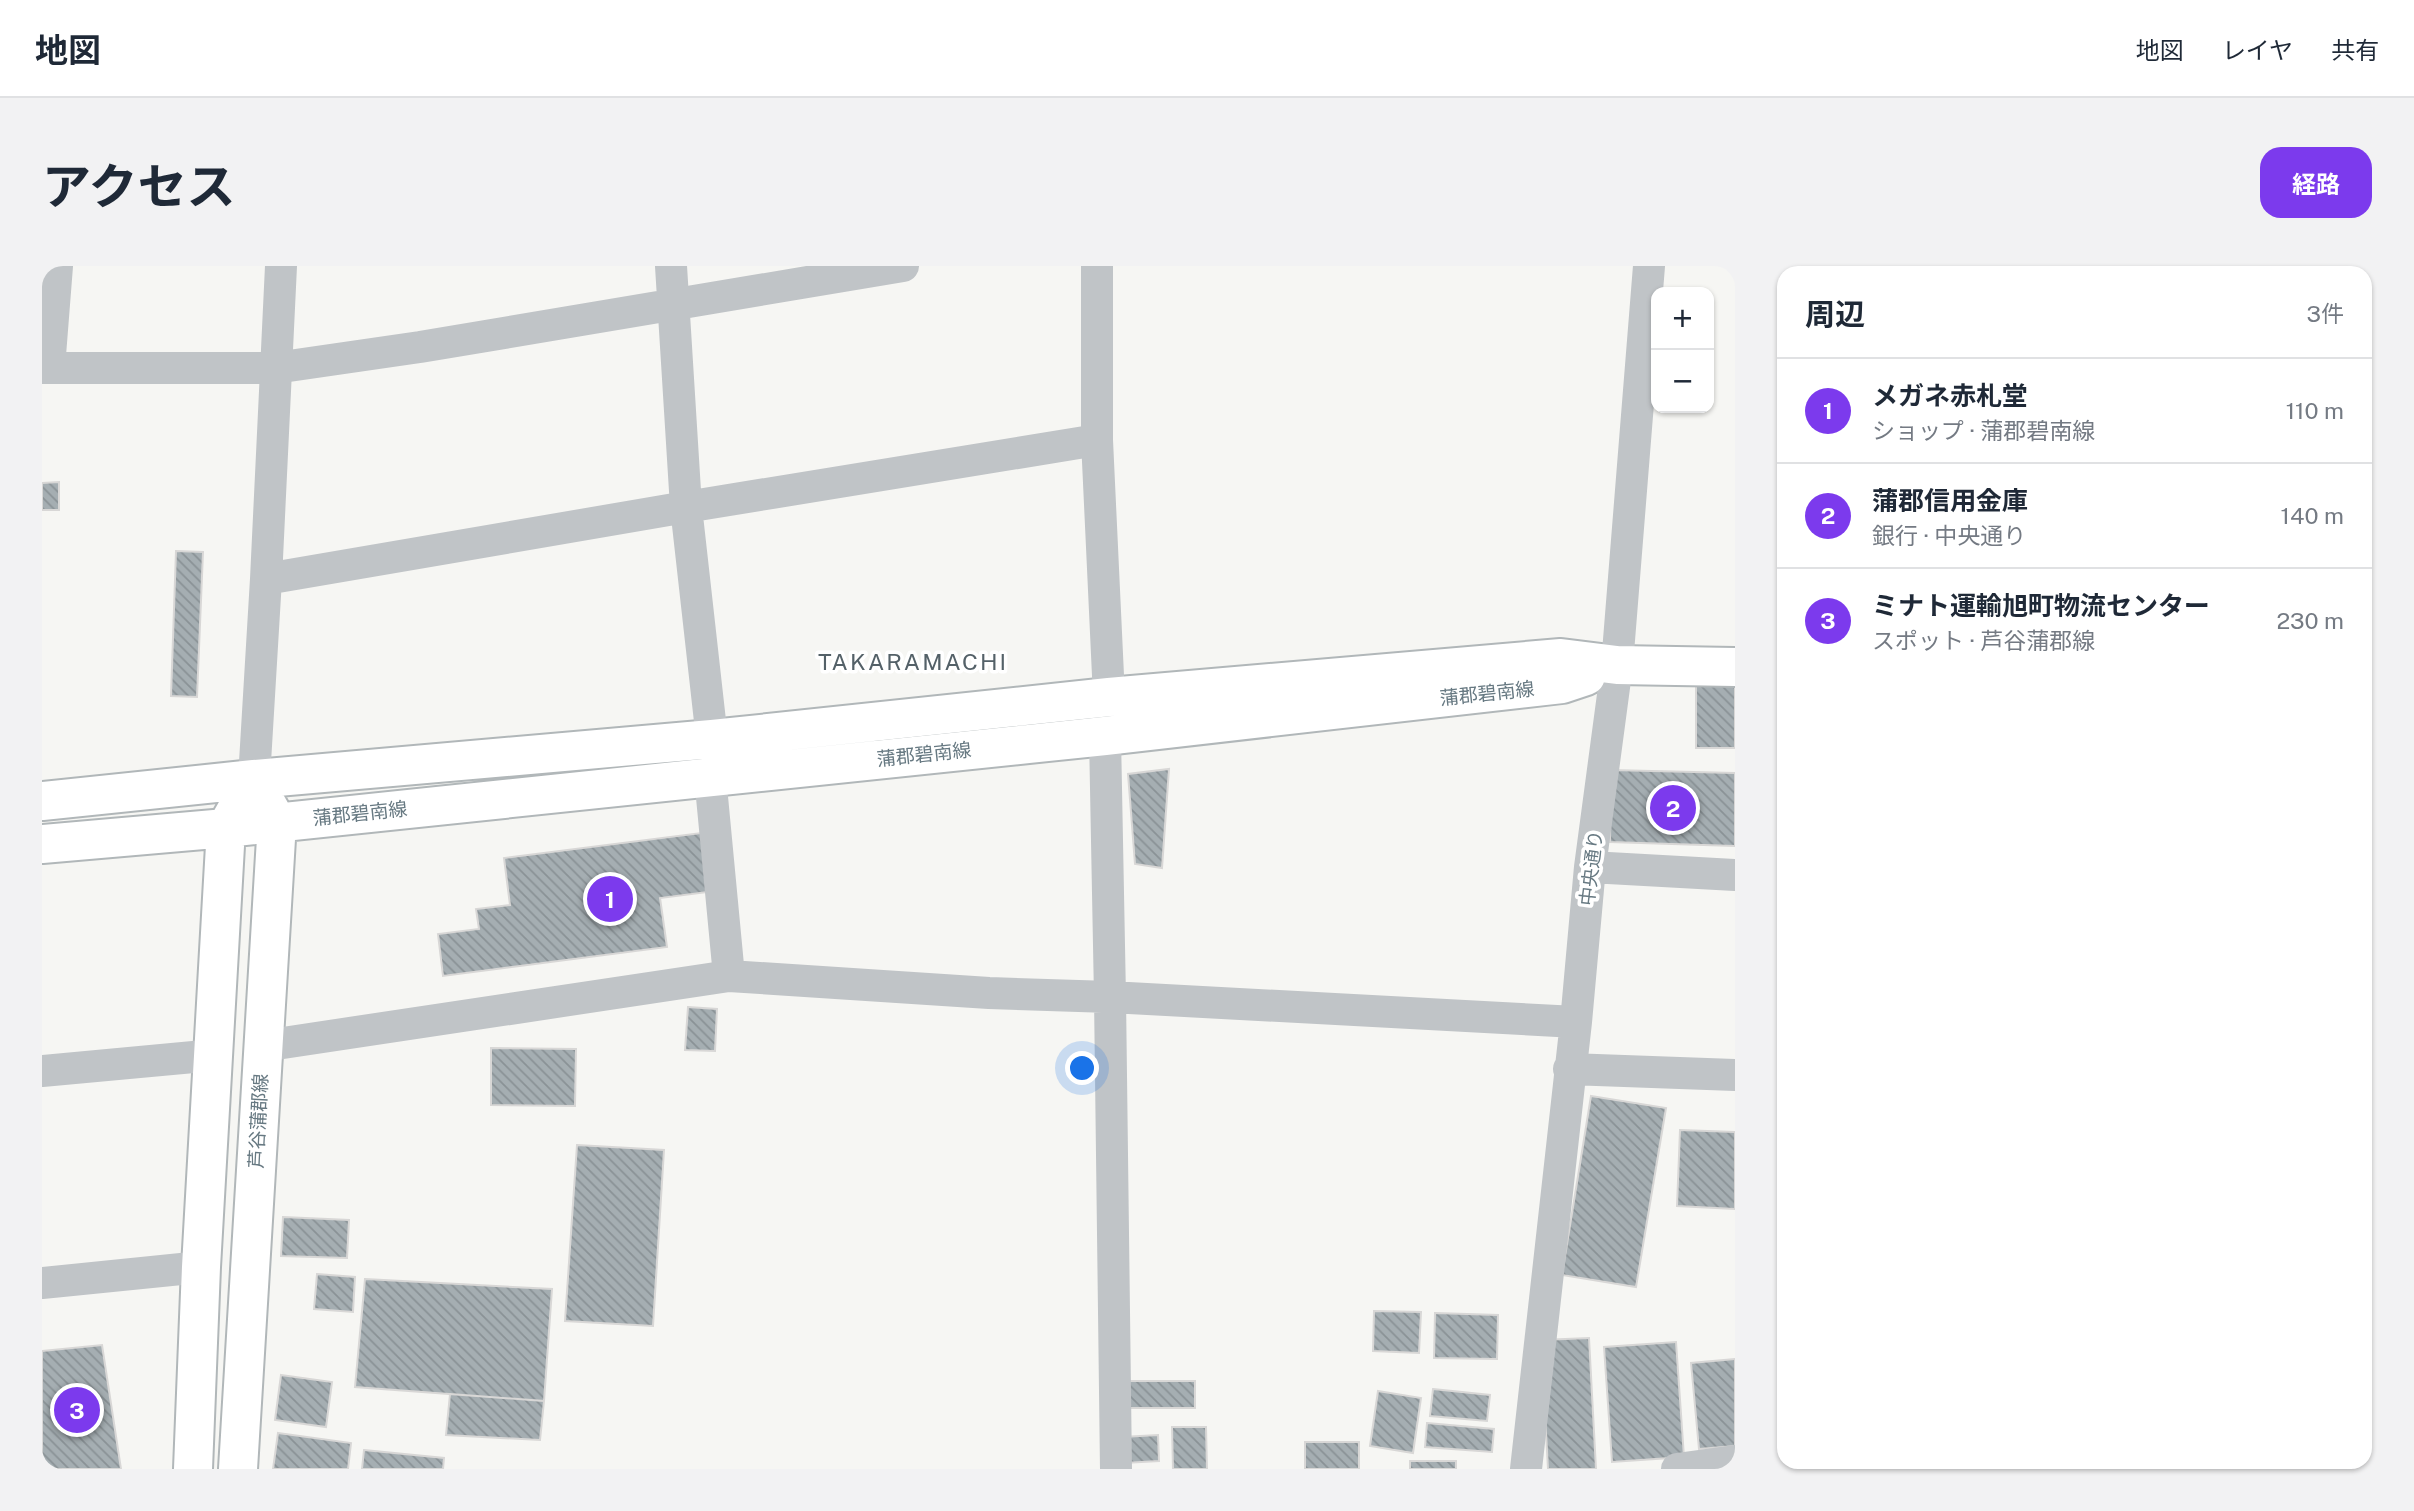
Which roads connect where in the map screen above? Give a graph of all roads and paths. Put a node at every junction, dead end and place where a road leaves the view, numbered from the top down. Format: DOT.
graph roads {
  1 [pos="57,266"];
  2 [pos="281,266"];
  3 [pos="671,266"];
  4 [pos="903,266"];
  5 [pos="1097,266"];
  6 [pos="1649,266"];
  7 [pos="674,304"];
  8 [pos="46,368"];
  9 [pos="275,368"];
  10 [pos="1097,440"];
  11 [pos="686,507"];
  12 [pos="266,579"];
  13 [pos="1618,665"];
  14 [pos="1735,667"];
  15 [pos="1109,697"];
  16 [pos="1105,736"];
  17 [pos="711,757"];
  18 [pos="254,779"];
  19 [pos="42,801"];
  20 [pos="277,822"];
  21 [pos="226,828"];
  22 [pos="42,844"];
  23 [pos="1590,867"];
  24 [pos="1735,875"];
  25 [pos="729,976"];
  26 [pos="1111,997"];
  27 [pos="1576,1022"];
  28 [pos="263,1046"];
  29 [pos="215,1055"];
  30 [pos="1569,1069"];
  31 [pos="42,1071"];
  32 [pos="1735,1074"];
  33 [pos="201,1267"];
  34 [pos="42,1283"];
  35 [pos="1735,1461"];
  36 [pos="193,1469"];
  37 [pos="238,1469"];
  38 [pos="1116,1469"];
  39 [pos="1526,1469"];
  40 [pos="1676,1469"];
  1 -- 8 [label="street"];
  2 -- 9 [label="street"];
  3 -- 7 [label="street"];
  4 -- 7 [label="street"];
  5 -- 10 [label="street"];
  6 -- 13 [label="street, 中央通り"];
  7 -- 9 [label="street"];
  7 -- 11 [label="street"];
  8 -- 9 [label="street"];
  9 -- 12 [label="street"];
  10 -- 11 [label="street"];
  10 -- 15 [label="street"];
  11 -- 12 [label="street"];
  11 -- 17 [label="street"];
  12 -- 18 [label="street"];
  13 -- 14 [label="main road, 蒲郡碧南線"];
  13 -- 15 [label="main road, 蒲郡碧南線"];
  13 -- 16 [label="main road, 蒲郡碧南線"];
  13 -- 23 [label="street, 中央通り"];
  15 -- 16 [label="street"];
  15 -- 17 [label="main road, 蒲郡碧南線"];
  16 -- 17 [label="main road, 蒲郡碧南線"];
  16 -- 26 [label="street"];
  17 -- 18 [label="main road, 蒲郡碧南線"];
  17 -- 20 [label="main road, 蒲郡碧南線"];
  17 -- 25 [label="street"];
  18 -- 19 [label="main road"];
  18 -- 20 [label="main road"];
  18 -- 21 [label="main road"];
  20 -- 21 [label="main road, 蒲郡碧南線"];
  20 -- 28 [label="main road, 芦谷蒲郡線"];
  21 -- 22 [label="main road"];
  21 -- 29 [label="main road"];
  23 -- 24 [label="street"];
  23 -- 27 [label="street, 中央通り"];
  25 -- 26 [label="street"];
  25 -- 28 [label="street"];
  26 -- 27 [label="street"];
  26 -- 38 [label="street"];
  27 -- 30 [label="street, 中央通り"];
  28 -- 37 [label="main road, 芦谷蒲郡線"];
  29 -- 31 [label="street"];
  29 -- 33 [label="main road"];
  30 -- 32 [label="street"];
  30 -- 39 [label="street, 中央通り"];
  33 -- 34 [label="street"];
  33 -- 36 [label="main road"];
  35 -- 40 [label="street"];
}
